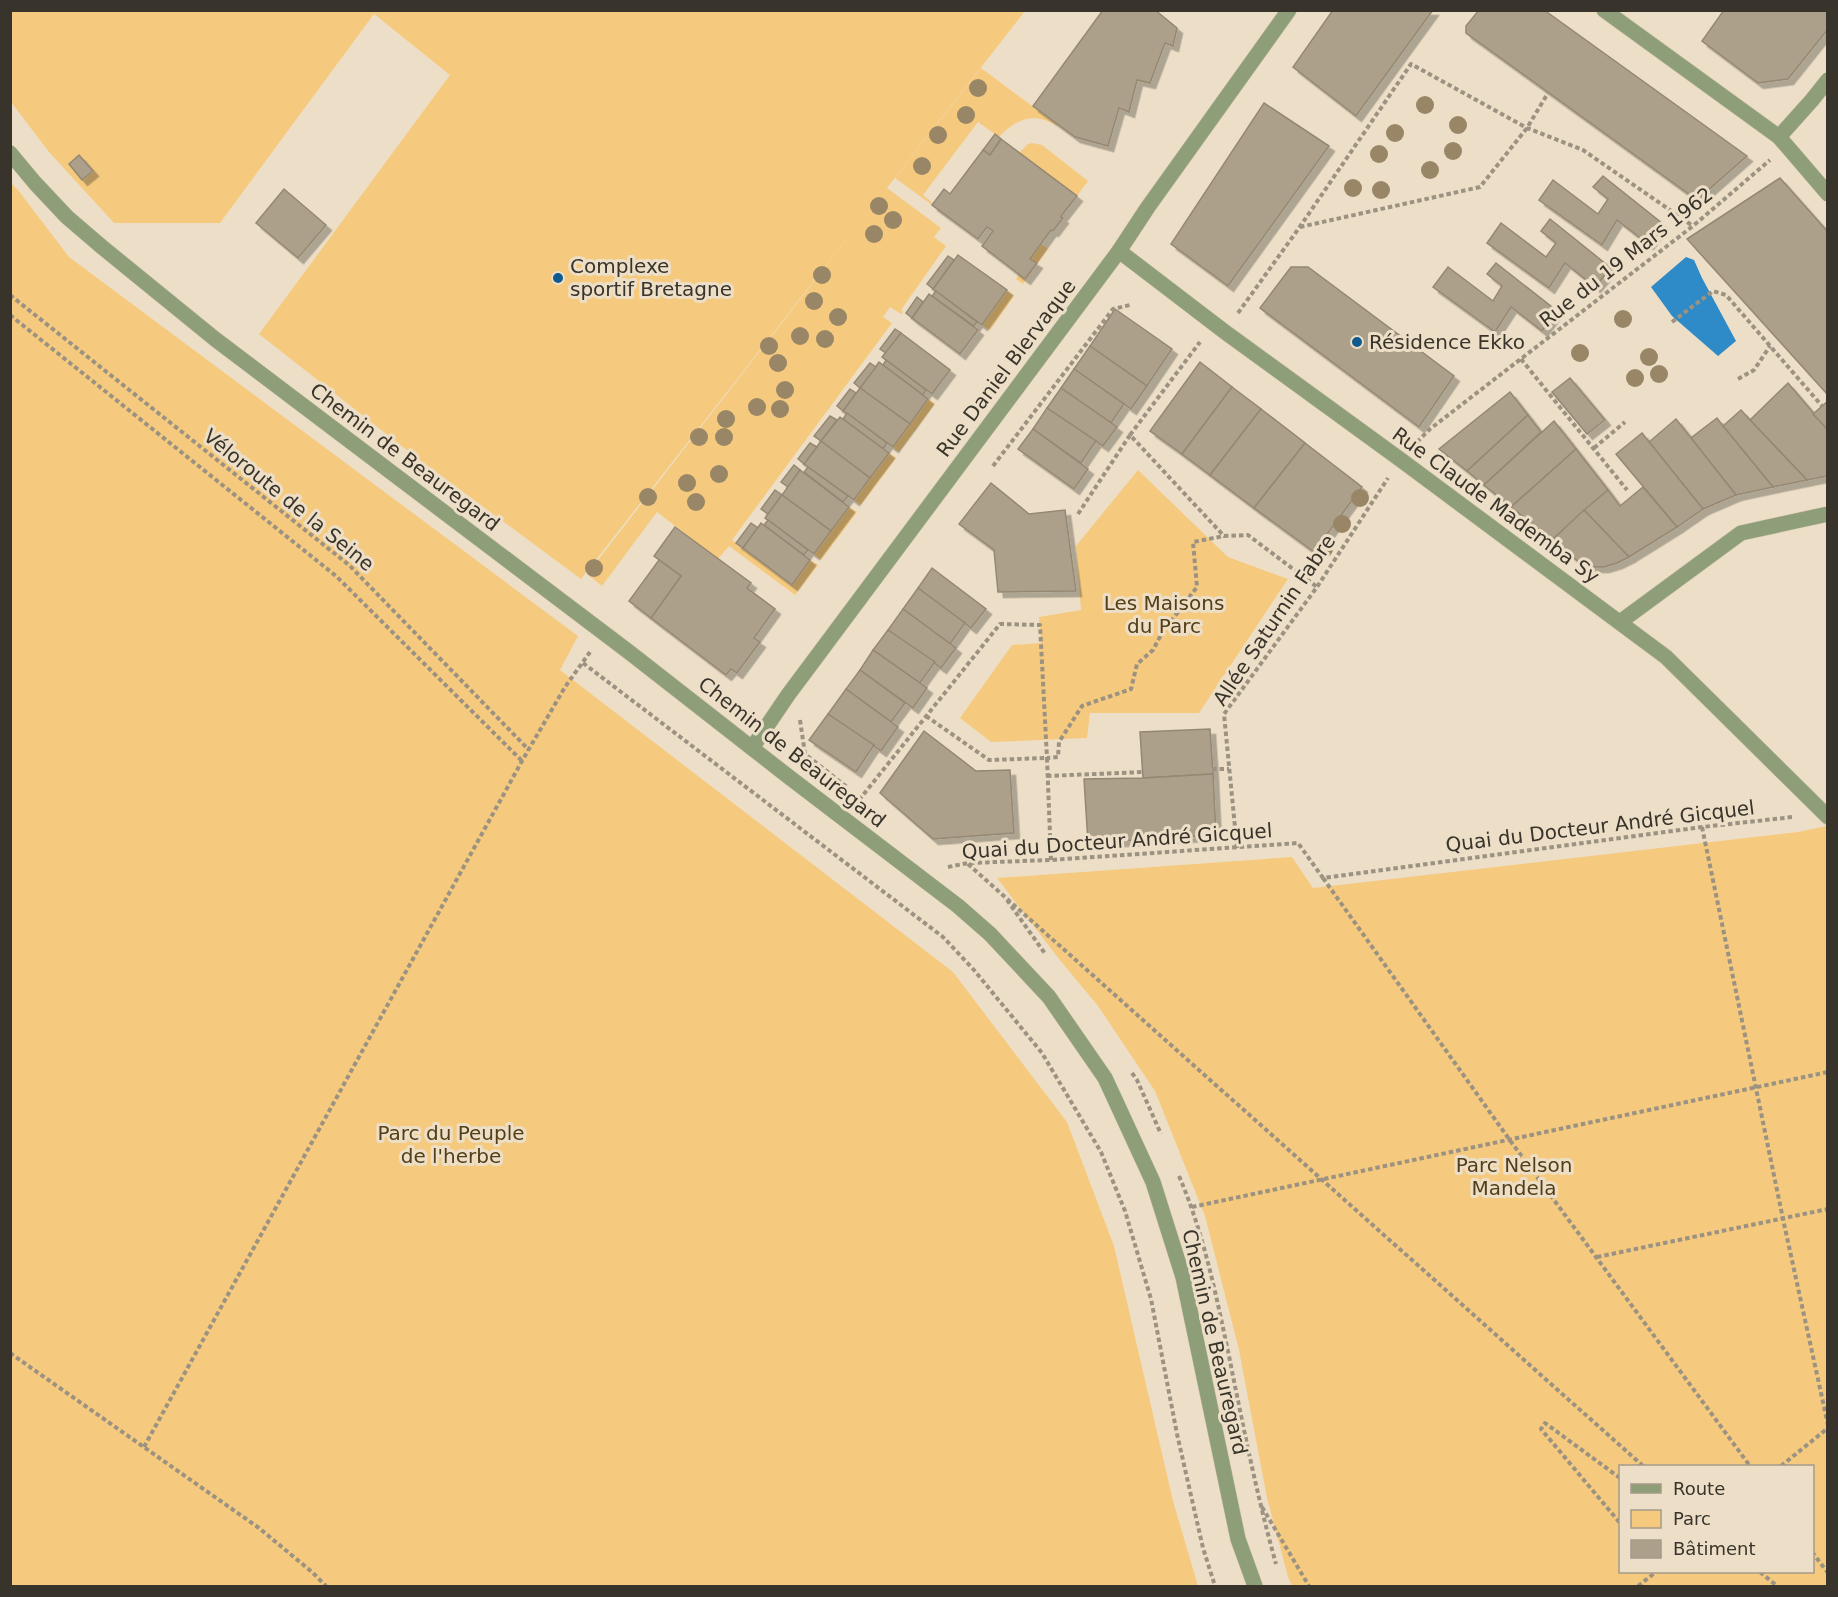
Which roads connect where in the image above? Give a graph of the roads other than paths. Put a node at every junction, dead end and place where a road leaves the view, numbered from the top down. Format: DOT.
graph roads {
  1 [pos="1289,10"];
  2 [pos="1604,10"];
  3 [pos="1827,80"];
  4 [pos="1783,142"];
  5 [pos="10,153"];
  6 [pos="1827,194"];
  7 [pos="1119,250"];
  8 [pos="1827,514"];
  9 [pos="1620,622"];
  10 [pos="752,748"];
  11 [pos="1827,817"];
  12 [pos="1255,1587"];
  1 -- 7 [label="street, Rue Daniel Blervaque"];
  2 -- 4 [label="street"];
  3 -- 4 [label="street"];
  4 -- 6 [label="street"];
  5 -- 10 [label="street, Chemin de Beauregard"];
  7 -- 9 [label="street, Rue Claude Mademba Sy"];
  7 -- 10 [label="street, Rue Daniel Blervaque"];
  8 -- 9 [label="street"];
  9 -- 11 [label="street, Rue Claude Mademba Sy"];
  10 -- 12 [label="street, Chemin de Beauregard"];
}
